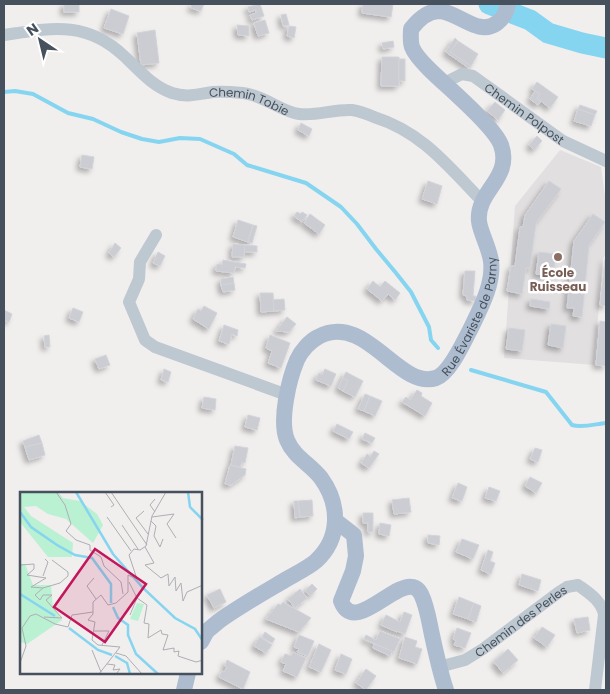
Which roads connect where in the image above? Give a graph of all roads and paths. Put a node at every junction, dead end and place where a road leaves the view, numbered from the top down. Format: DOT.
graph roads {
  1 [pos="508,4"];
  2 [pos="4,35"];
  3 [pos="444,84"];
  4 [pos="606,161"];
  5 [pos="482,201"];
  6 [pos="156,234"];
  7 [pos="287,395"];
  8 [pos="336,521"];
  9 [pos="202,640"];
  10 [pos="439,667"];
  11 [pos="188,674"];
  12 [pos="184,690"];
  13 [pos="446,690"];
  14 [pos="595,690"];
  1 -- 3 [label="main road"];
  2 -- 5 [label="street, Chemin Tobie"];
  3 -- 4 [label="street, Chemin Polpost"];
  3 -- 5 [label="main road"];
  5 -- 7 [label="main road, Rue Évariste de Parny"];
  6 -- 7 [label="street"];
  7 -- 8 [label="main road, Rue Évariste de Parny"];
  8 -- 9 [label="main road"];
  8 -- 10 [label="main road"];
  10 -- 13 [label="main road"];
  10 -- 14 [label="street, Chemin des Perles"];
  11 -- 12 [label="main road"];
}
